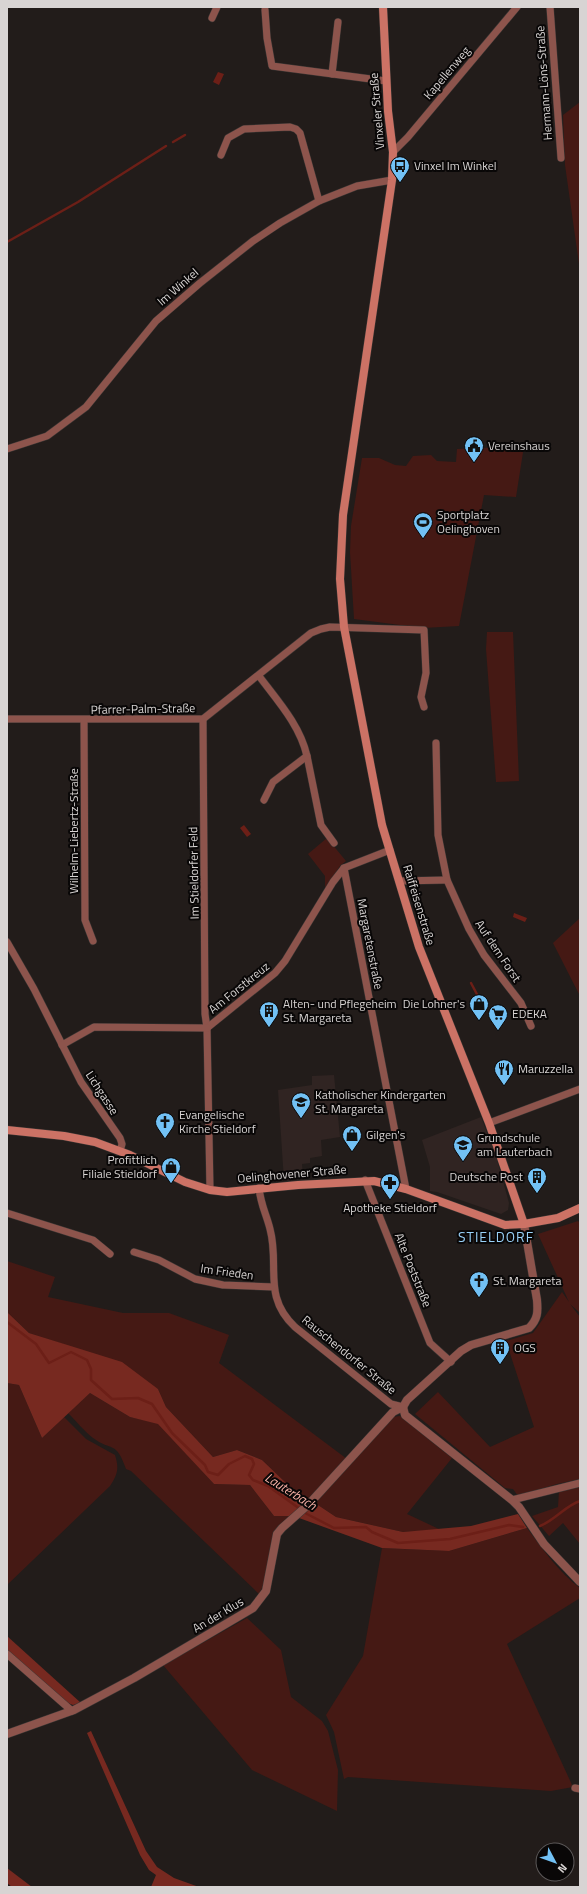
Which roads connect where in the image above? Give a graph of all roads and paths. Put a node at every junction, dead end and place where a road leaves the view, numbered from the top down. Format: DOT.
graph roads {
  1 [pos="217,7"];
  2 [pos="383,7"];
  3 [pos="517,7"];
  4 [pos="550,7"];
  5 [pos="265,10"];
  6 [pos="212,18"];
  7 [pos="338,22"];
  8 [pos="332,74"];
  9 [pos="386,81"];
  10 [pos="393,152"];
  11 [pos="220,155"];
  12 [pos="561,158"];
  13 [pos="392,180"];
  14 [pos="319,201"];
  15 [pos="7,450"];
  16 [pos="340,579"];
  17 [pos="344,627"];
  18 [pos="259,676"];
  19 [pos="424,707"];
  20 [pos="7,719"];
  21 [pos="203,719"];
  22 [pos="84,720"];
  23 [pos="436,743"];
  24 [pos="307,756"];
  25 [pos="264,800"];
  26 [pos="334,843"];
  27 [pos="390,850"];
  28 [pos="344,868"];
  29 [pos="447,880"];
  30 [pos="400,881"];
  31 [pos="93,941"];
  32 [pos="7,942"];
  33 [pos="531,1026"];
  34 [pos="207,1028"];
  35 [pos="62,1045"];
  36 [pos="580,1089"];
  37 [pos="489,1123"];
  38 [pos="7,1130"];
  39 [pos="120,1151"];
  40 [pos="365,1180"];
  41 [pos="259,1188"];
  42 [pos="406,1189"];
  43 [pos="210,1190"];
  44 [pos="580,1208"];
  45 [pos="7,1213"];
  46 [pos="524,1224"];
  47 [pos="134,1252"];
  48 [pos="110,1254"];
  49 [pos="274,1288"];
  50 [pos="450,1362"];
  51 [pos="403,1407"];
  52 [pos="580,1483"];
  53 [pos="512,1500"];
  54 [pos="580,1582"];
  55 [pos="7,1654"];
  56 [pos="72,1711"];
  57 [pos="7,1734"];
  1 -- 6 [label="street"];
  2 -- 9 [label="main road, Vinxeler Straße"];
  3 -- 10 [label="street, Kapellenweg"];
  4 -- 12 [label="street, Hermann-Löns-Straße"];
  5 -- 8 [label="street"];
  7 -- 8 [label="street"];
  8 -- 9 [label="street"];
  9 -- 10 [label="main road, Vinxeler Straße"];
  10 -- 13 [label="main road, Vinxeler Straße"];
  11 -- 14 [label="street"];
  13 -- 14 [label="street, Im Winkel"];
  13 -- 16 [label="main road, Vinxeler Straße"];
  14 -- 15 [label="street, Im Winkel"];
  16 -- 17 [label="main road, Raiffeisenstraße"];
  17 -- 18 [label="street, Pfarrer-Palm-Straße"];
  17 -- 19 [label="street, Pfarrer-Palm-Straße"];
  17 -- 27 [label="main road, Raiffeisenstraße"];
  18 -- 21 [label="street, Pfarrer-Palm-Straße"];
  18 -- 24 [label="street"];
  20 -- 22 [label="street, Pfarrer-Palm-Straße"];
  21 -- 22 [label="street, Pfarrer-Palm-Straße"];
  21 -- 34 [label="street, Im Stieldorfer Feld"];
  22 -- 31 [label="street, Wilhelm-Liebertz-Straße"];
  23 -- 29 [label="street, Auf dem Forst"];
  24 -- 25 [label="street"];
  24 -- 26 [label="street"];
  27 -- 28 [label="street"];
  27 -- 30 [label="main road, Raiffeisenstraße"];
  28 -- 34 [label="street, Am Forstkreuz"];
  28 -- 42 [label="street, Margaretenstraße"];
  29 -- 30 [label="street"];
  29 -- 33 [label="street, Auf dem Forst"];
  30 -- 37 [label="main road, Raiffeisenstraße"];
  32 -- 35 [label="street, Lichgasse"];
  34 -- 35 [label="street"];
  34 -- 43 [label="street, Am Forstkreuz"];
  35 -- 39 [label="street, Lichgasse"];
  36 -- 37 [label="street"];
  37 -- 46 [label="main road, Raiffeisenstraße"];
  38 -- 39 [label="main road, Oelinghovener Straße"];
  39 -- 43 [label="main road, Oelinghovener Straße"];
  40 -- 41 [label="main road, Oelinghovener Straße"];
  40 -- 42 [label="main road, Oelinghovener Straße"];
  40 -- 50 [label="street, Alte Poststraße"];
  41 -- 43 [label="main road, Oelinghovener Straße"];
  41 -- 49 [label="street, Rauschendorfer Straße"];
  42 -- 46 [label="main road, Oelinghovener Straße"];
  44 -- 46 [label="main road, Oelinghovener Straße"];
  45 -- 48 [label="street"];
  46 -- 50 [label="street, An der Klus"];
  47 -- 49 [label="street, Im Frieden"];
  49 -- 51 [label="street, Rauschendorfer Straße"];
  50 -- 51 [label="street, An der Klus"];
  51 -- 53 [label="street, Rauschendorfer Straße"];
  51 -- 56 [label="street, An der Klus"];
  52 -- 53 [label="street"];
  53 -- 54 [label="street, Rauschendorfer Straße"];
  55 -- 56 [label="street"];
  56 -- 57 [label="street, An der Klus"];
}
